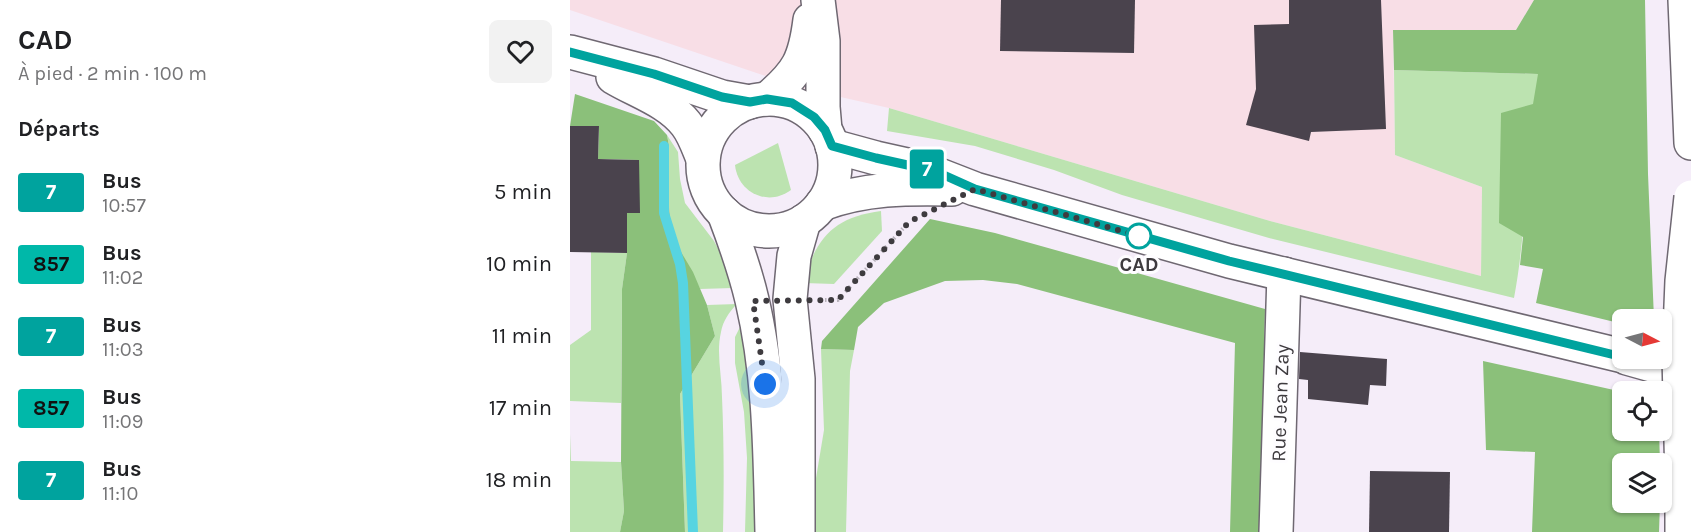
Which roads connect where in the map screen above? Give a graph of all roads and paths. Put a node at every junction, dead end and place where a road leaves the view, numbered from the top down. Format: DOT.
graph roads {
  1 [pos="812,0"];
  2 [pos="818,0"];
  3 [pos="1685,0"];
  4 [pos="573,53"];
  5 [pos="759,100"];
  6 [pos="828,138"];
  7 [pos="1691,143"];
  8 [pos="703,159"];
  9 [pos="975,189"];
  10 [pos="1691,197"];
  11 [pos="813,212"];
  12 [pos="724,213"];
  13 [pos="909,222"];
  14 [pos="1284,274"];
  15 [pos="790,299"];
  16 [pos="1612,354"];
  17 [pos="1672,365"];
  18 [pos="1666,369"];
  19 [pos="1691,369"];
  20 [pos="1691,376"];
  21 [pos="772,532"];
  22 [pos="798,532"];
  23 [pos="1276,532"];
  24 [pos="1682,532"];
  1 -- 5 [label="main road"];
  2 -- 6 [label="main road"];
  3 -- 7 [label="main road"];
  4 -- 5 [label="main road"];
  4 -- 8 [label="main road"];
  5 -- 6 [label="main road"];
  5 -- 8 [label="main road"];
  6 -- 9 [label="main road"];
  6 -- 11 [label="main road"];
  8 -- 12 [label="main road"];
  9 -- 11 [label="main road"];
  9 -- 14 [label="main road"];
  10 -- 24 [label="main road, bridge"];
  11 -- 12 [label="main road"];
  11 -- 15 [label="main road"];
  12 -- 21 [label="main road"];
  13 -- 15 [label="path"];
  14 -- 16 [label="main road"];
  14 -- 23 [label="main road, Rue Jean Zay"];
  15 -- 22 [label="main road"];
  17 -- 19 [label="main road"];
  18 -- 20 [label="main road"];
}
